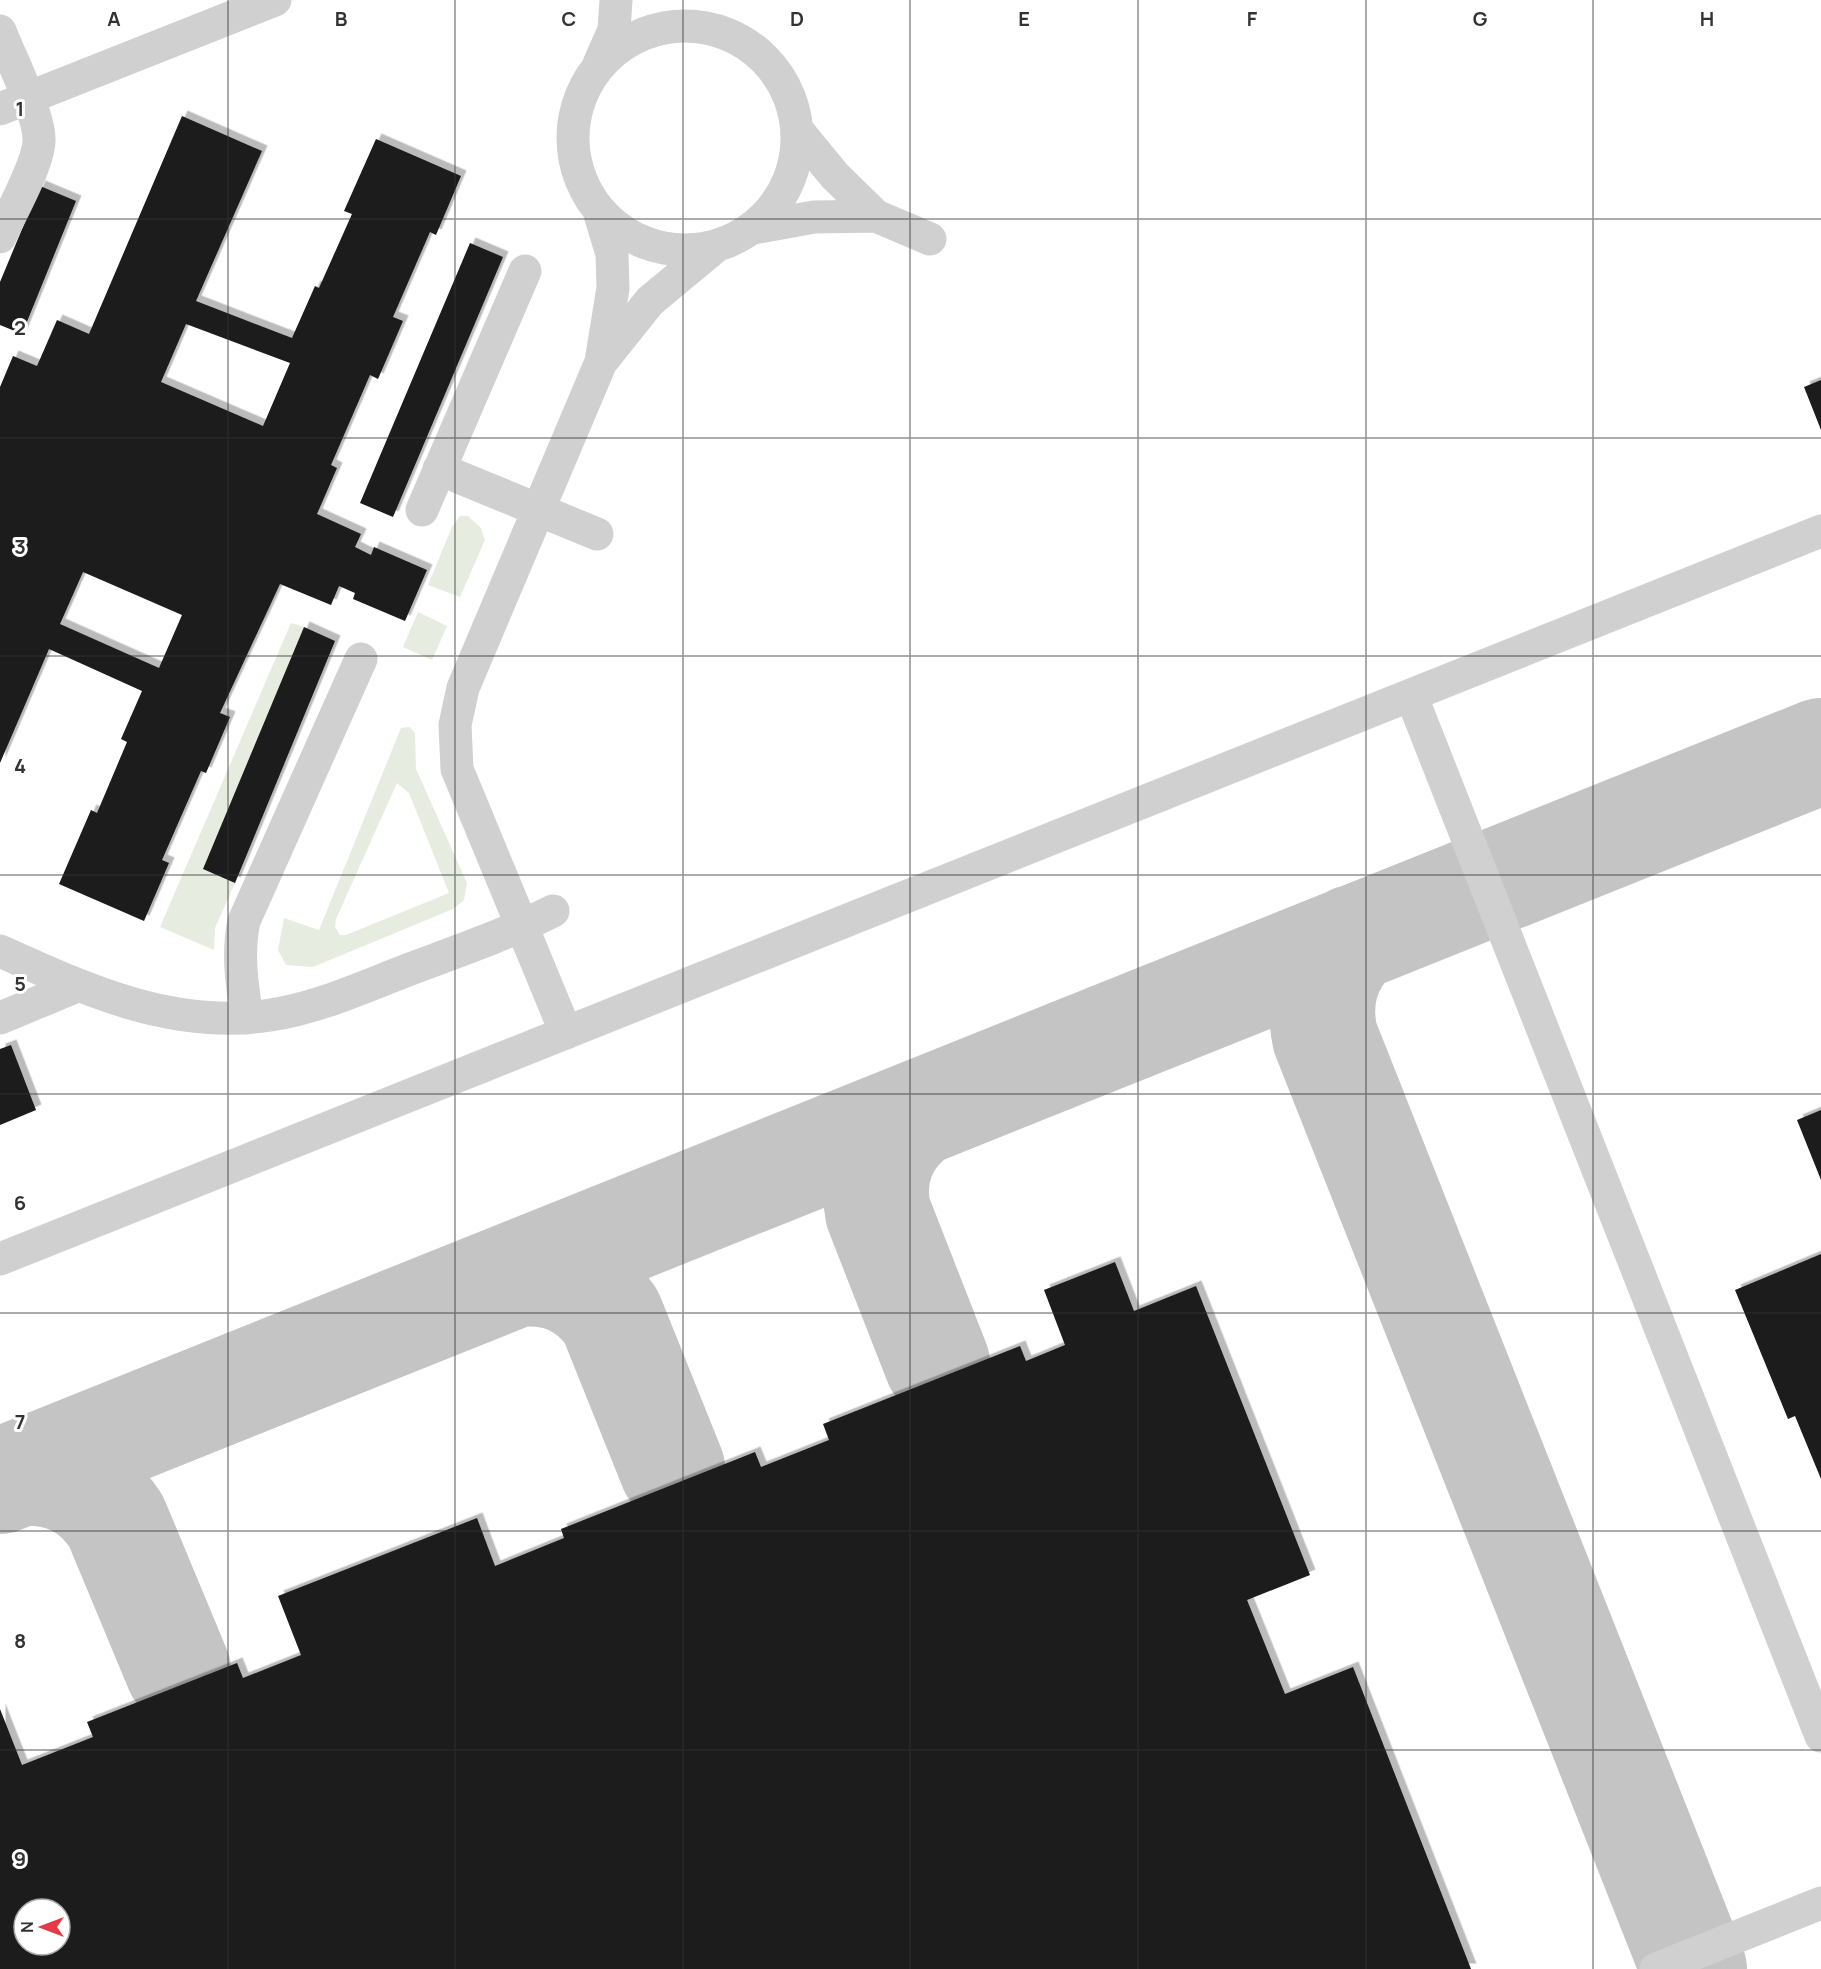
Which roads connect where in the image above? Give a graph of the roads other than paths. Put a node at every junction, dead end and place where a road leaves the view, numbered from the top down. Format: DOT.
graph roads {
  1 [pos="275,0"];
  2 [pos="616,0"];
  3 [pos="673,0"];
  4 [pos="711,27"];
  5 [pos="0,31"];
  6 [pos="598,66"];
  7 [pos="14,104"];
  8 [pos="798,131"];
  9 [pos="599,211"];
  10 [pos="876,216"];
  11 [pos="753,228"];
  12 [pos="0,237"];
  13 [pos="930,239"];
  14 [pos="715,247"];
  15 [pos="525,271"];
  16 [pos="601,362"];
  17 [pos="439,469"];
  18 [pos="422,510"];
  19 [pos="538,510"];
  20 [pos="1821,531"];
  21 [pos="597,534"];
  22 [pos="361,659"];
  23 [pos="1411,695"];
  24 [pos="553,911"];
  25 [pos="523,926"];
  26 [pos="0,951"];
  27 [pos="77,986"];
  28 [pos="0,1018"];
  29 [pos="247,1018"];
  30 [pos="566,1033"];
  31 [pos="0,1259"];
  32 [pos="1821,1736"];
  33 [pos="1821,1904"];
  34 [pos="1656,1969"];
  1 -- 7 [label="lane"];
  2 -- 6 [label="lane"];
  3 -- 4 [label="lane"];
  4 -- 6 [label="lane"];
  4 -- 8 [label="lane"];
  5 -- 7 [label="lane"];
  6 -- 9 [label="lane"];
  7 -- 12 [label="lane"];
  8 -- 10 [label="lane"];
  8 -- 11 [label="lane"];
  9 -- 14 [label="lane"];
  9 -- 16 [label="lane"];
  10 -- 11 [label="lane"];
  10 -- 13 [label="lane"];
  11 -- 14 [label="lane"];
  14 -- 16 [label="lane"];
  15 -- 17 [label="lane"];
  16 -- 19 [label="lane"];
  17 -- 18 [label="lane"];
  17 -- 19 [label="lane"];
  19 -- 21 [label="lane"];
  19 -- 25 [label="lane"];
  20 -- 23 [label="lane"];
  22 -- 29 [label="lane"];
  23 -- 30 [label="lane"];
  23 -- 32 [label="lane"];
  24 -- 25 [label="lane"];
  25 -- 29 [label="lane"];
  25 -- 30 [label="lane"];
  26 -- 27 [label="lane"];
  27 -- 28 [label="lane"];
  27 -- 29 [label="lane"];
  30 -- 31 [label="lane"];
  33 -- 34 [label="lane"];
}
